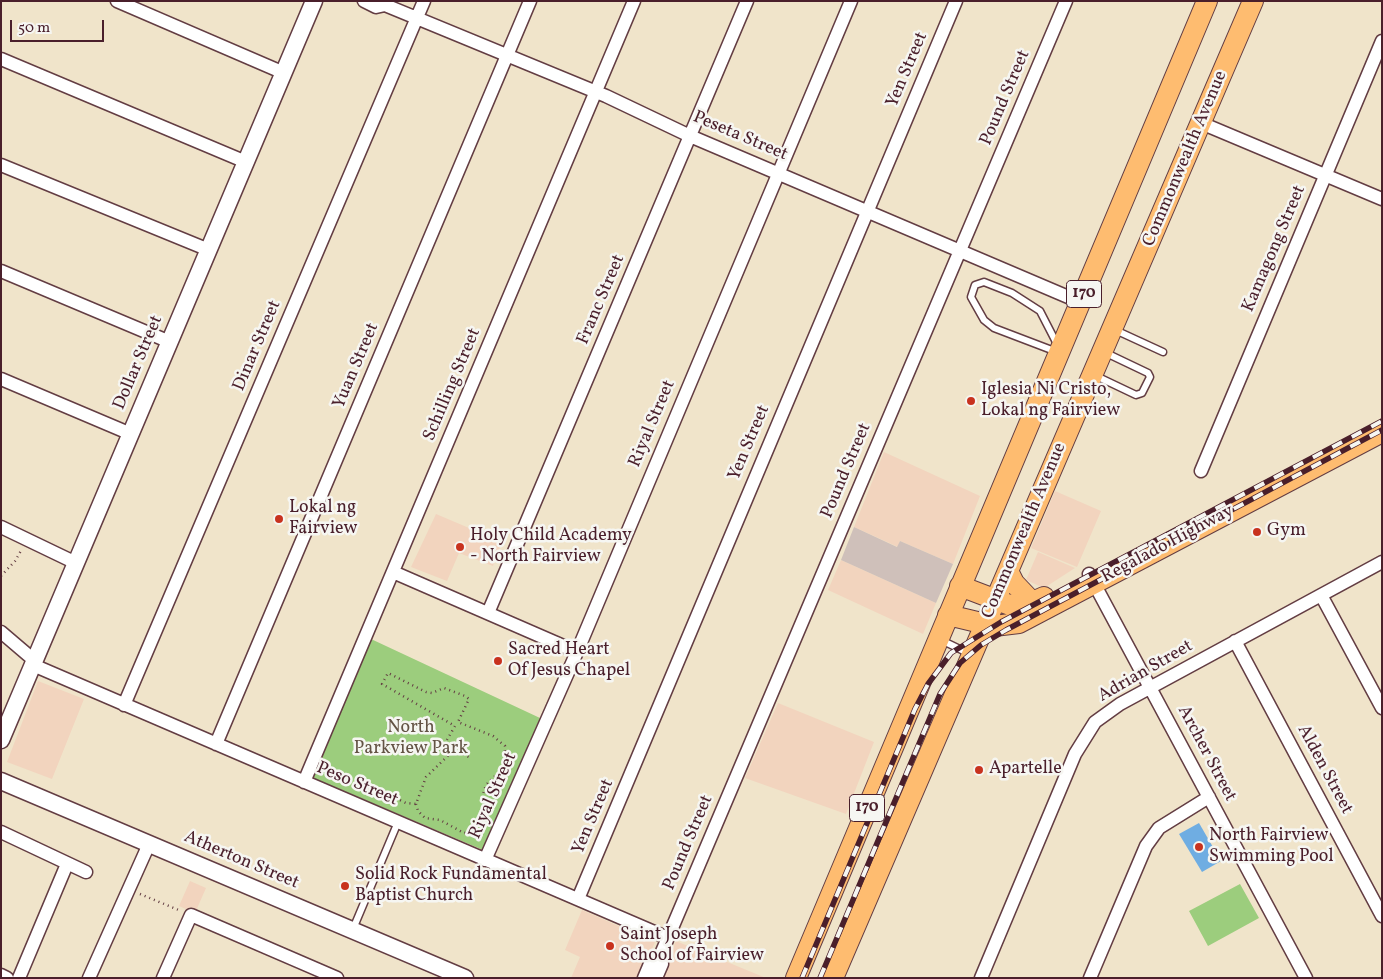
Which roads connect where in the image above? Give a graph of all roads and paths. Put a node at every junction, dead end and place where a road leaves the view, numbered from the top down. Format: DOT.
graph roads {
  1 [pos="118,1"];
  2 [pos="314,1"];
  3 [pos="364,1"];
  4 [pos="424,1"];
  5 [pos="530,1"];
  6 [pos="634,1"];
  7 [pos="747,1"];
  8 [pos="851,1"];
  9 [pos="956,1"];
  10 [pos="1066,1"];
  11 [pos="1207,1"];
  12 [pos="1253,1"];
  13 [pos="384,3"];
  14 [pos="417,19"];
  15 [pos="1382,41"];
  16 [pos="508,55"];
  17 [pos="1,59"];
  18 [pos="1369,71"];
  19 [pos="284,73"];
  20 [pos="1382,76"];
  21 [pos="595,92"];
  22 [pos="1201,123"];
  23 [pos="690,136"];
  24 [pos="246,162"];
  25 [pos="1,165"];
  26 [pos="778,173"];
  27 [pos="1325,176"];
  28 [pos="1382,199"];
  29 [pos="866,211"];
  30 [pos="209,250"];
  31 [pos="960,251"];
  32 [pos="1,271"];
  33 [pos="1080,302"];
  34 [pos="1112,329"];
  35 [pos="170,342"];
  36 [pos="1059,351"];
  37 [pos="1103,351"];
  38 [pos="1163,352"];
  39 [pos="1092,375"];
  40 [pos="1,379"];
  41 [pos="1382,418"];
  42 [pos="1382,432"];
  43 [pos="131,434"];
  44 [pos="1201,472"];
  45 [pos="1,527"];
  46 [pos="27,539"];
  47 [pos="1382,562"];
  48 [pos="76,563"];
  49 [pos="1008,571"];
  50 [pos="393,572"];
  51 [pos="1,576"];
  52 [pos="1092,579"];
  53 [pos="960,586"];
  54 [pos="1321,595"];
  55 [pos="996,600"];
  56 [pos="1032,602"];
  57 [pos="488,613"];
  58 [pos="948,614"];
  59 [pos="1019,623"];
  60 [pos="985,624"];
  61 [pos="1,632"];
  62 [pos="938,638"];
  63 [pos="1235,642"];
  64 [pos="577,652"];
  65 [pos="972,654"];
  66 [pos="34,663"];
  67 [pos="1150,688"];
  68 [pos="124,704"];
  69 [pos="1382,708"];
  70 [pos="1,740"];
  71 [pos="216,744"];
  72 [pos="454,750"];
  73 [pos="469,757"];
  74 [pos="1,781"];
  75 [pos="304,782"];
  76 [pos="392,796"];
  77 [pos="1209,797"];
  78 [pos="416,804"];
  79 [pos="398,822"];
  80 [pos="1,832"];
  81 [pos="149,844"];
  82 [pos="485,860"];
  83 [pos="67,864"];
  84 [pos="86,872"];
  85 [pos="130,889"];
  86 [pos="578,900"];
  87 [pos="191,915"];
  88 [pos="1382,916"];
  89 [pos="353,929"];
  90 [pos="668,938"];
  91 [pos="661,954"];
  92 [pos="1,975"];
  93 [pos="7,978"];
  94 [pos="19,978"];
  95 [pos="89,978"];
  96 [pos="163,978"];
  97 [pos="337,978"];
  98 [pos="465,978"];
  99 [pos="644,978"];
  100 [pos="656,978"];
  101 [pos="796,978"];
  102 [pos="833,978"];
  103 [pos="981,978"];
  104 [pos="1090,978"];
  105 [pos="1306,978"];
  1 -- 19 [label="street"];
  2 -- 19 [label="street, Dollar Street"];
  3 -- 13 [label="street, Peseta Street"];
  4 -- 14 [label="street, Dinar Street"];
  5 -- 16 [label="street, Yuan Street"];
  6 -- 21 [label="street, Schilling Street"];
  7 -- 23 [label="street, Franc Street"];
  8 -- 26 [label="street, Riyal Street"];
  9 -- 29 [label="street, Yen Street"];
  10 -- 31 [label="street, Pound Street"];
  11 -- 33 [label="main road, 170"];
  12 -- 22 [label="main road, Commonwealth Avenue / 170"];
  13 -- 14 [label="street, Peseta Street"];
  14 -- 16 [label="street, Peseta Street"];
  14 -- 68 [label="street, Dinar Street"];
  15 -- 18 [label="street, Kamagong Street"];
  16 -- 21 [label="street, Peseta Street"];
  16 -- 71 [label="street, Yuan Street"];
  17 -- 24 [label="street"];
  18 -- 20 [label="street"];
  18 -- 27 [label="street, Kamagong Street"];
  19 -- 24 [label="street, Dollar Street"];
  21 -- 23 [label="street, Peseta Street"];
  21 -- 50 [label="street, Schilling Street"];
  22 -- 27 [label="street"];
  22 -- 34 [label="main road, Commonwealth Avenue / 170"];
  23 -- 26 [label="street, Peseta Street"];
  23 -- 57 [label="street, Franc Street"];
  24 -- 30 [label="street, Dollar Street"];
  25 -- 30 [label="street"];
  26 -- 29 [label="street, Peseta Street"];
  26 -- 64 [label="street, Riyal Street"];
  27 -- 28 [label="street"];
  27 -- 44 [label="street, Kamagong Street"];
  29 -- 31 [label="street, Peseta Street"];
  29 -- 86 [label="street, Yen Street"];
  30 -- 35 [label="street, Dollar Street"];
  31 -- 33 [label="street, Peseta Street"];
  31 -- 90 [label="street, Pound Street"];
  32 -- 35 [label="street"];
  33 -- 36 [label="main road, 170"];
  34 -- 37 [label="main road, Commonwealth Avenue / 170"];
  34 -- 38 [label="lane"];
  35 -- 43 [label="street, Dollar Street"];
  36 -- 36 [label="lane"];
  36 -- 53 [label="main road, 170"];
  37 -- 39 [label="main road, Commonwealth Avenue / 170"];
  37 -- 39 [label="lane"];
  39 -- 49 [label="main road, Commonwealth Avenue / 170"];
  40 -- 43 [label="street"];
  41 -- 52 [label="main road, Regalado Highway"];
  42 -- 52 [label="main road, Regalado Highway"];
  43 -- 48 [label="street, Dollar Street"];
  45 -- 46 [label="street"];
  46 -- 48 [label="street"];
  46 -- 51 [label="path"];
  47 -- 54 [label="street, Adrian Street"];
  48 -- 66 [label="street, Dollar Street"];
  49 -- 55 [label="main road, Commonwealth Avenue / 170"];
  49 -- 56 [label="main road"];
  50 -- 57 [label="street"];
  50 -- 75 [label="street, Schilling Street"];
  52 -- 56 [label="main road, Regalado Highway"];
  52 -- 59 [label="main road, Regalado Highway"];
  52 -- 67 [label="street, Archer Street"];
  53 -- 55 [label="main road, Regalado Highway"];
  53 -- 58 [label="main road, 170"];
  54 -- 63 [label="street, Adrian Street"];
  54 -- 69 [label="street"];
  55 -- 56 [label="main road, Regalado Highway"];
  55 -- 60 [label="main road, Commonwealth Avenue / 170"];
  57 -- 64 [label="street"];
  58 -- 60 [label="main road, Regalado Highway"];
  58 -- 62 [label="main road, 170"];
  59 -- 60 [label="main road, Regalado Highway"];
  59 -- 65 [label="main road"];
  60 -- 65 [label="main road, Commonwealth Avenue / 170"];
  61 -- 66 [label="street, Peso Street"];
  62 -- 65 [label="lane"];
  62 -- 101 [label="main road, 170"];
  63 -- 67 [label="street, Adrian Street"];
  63 -- 88 [label="street, Alden Street"];
  64 -- 82 [label="street, Riyal Street"];
  65 -- 102 [label="main road, Commonwealth Avenue / 170"];
  66 -- 68 [label="street, Peso Street"];
  66 -- 70 [label="street, Dollar Street"];
  67 -- 77 [label="street, Archer Street"];
  67 -- 103 [label="street, Adrian Street"];
  68 -- 71 [label="street, Peso Street"];
  71 -- 75 [label="street, Peso Street"];
  72 -- 73 [label="path"];
  72 -- 78 [label="path"];
  72 -- 78 [label="path"];
  74 -- 81 [label="street, Atherton Street"];
  75 -- 79 [label="street, Peso Street"];
  76 -- 78 [label="path"];
  77 -- 104 [label="street"];
  77 -- 105 [label="street, Archer Street"];
  79 -- 82 [label="street, Peso Street"];
  79 -- 89 [label="lane"];
  80 -- 83 [label="street"];
  81 -- 85 [label="street"];
  81 -- 89 [label="street, Atherton Street"];
  82 -- 86 [label="street, Peso Street"];
  83 -- 84 [label="street"];
  83 -- 94 [label="street"];
  85 -- 87 [label="path"];
  85 -- 95 [label="street"];
  86 -- 90 [label="street, Peso Street"];
  87 -- 96 [label="street"];
  87 -- 97 [label="street"];
  89 -- 98 [label="street, Atherton Street"];
  90 -- 91 [label="street, Pound Street"];
  91 -- 99 [label="street, Pound Street"];
  91 -- 100 [label="street, Pound Street"];
  92 -- 93 [label="street"];
}
